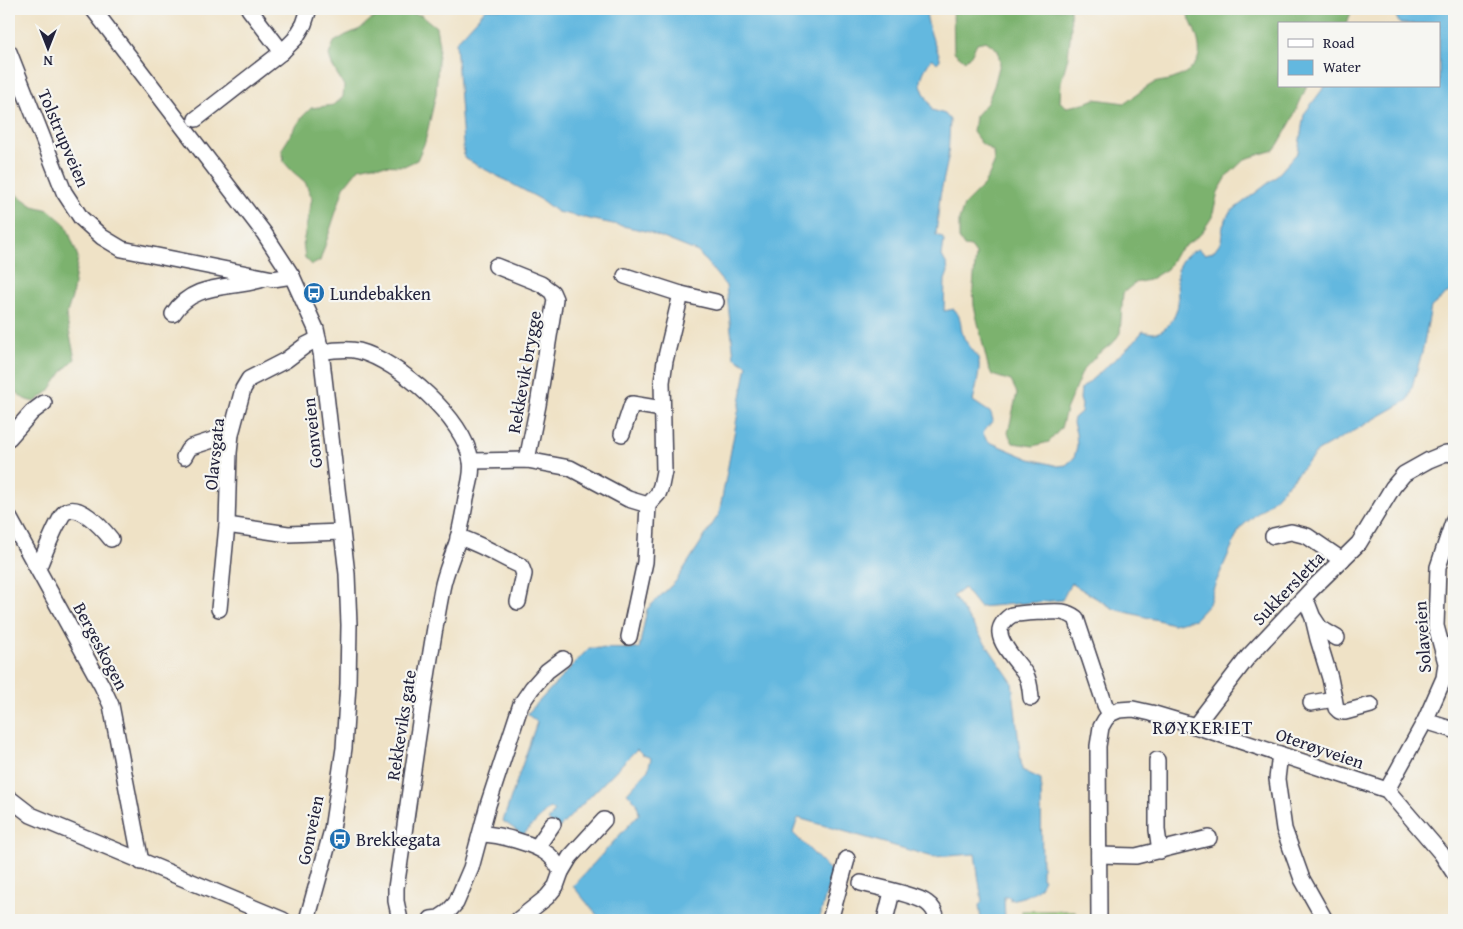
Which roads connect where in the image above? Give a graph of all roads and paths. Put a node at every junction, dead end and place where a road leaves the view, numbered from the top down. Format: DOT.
graph roads {
  1 [pos="93,9"];
  2 [pos="249,9"];
  3 [pos="309,9"];
  4 [pos="9,52"];
  5 [pos="282,52"];
  6 [pos="196,118"];
  7 [pos="496,266"];
  8 [pos="292,276"];
  9 [pos="625,276"];
  10 [pos="267,277"];
  11 [pos="681,294"];
  12 [pos="716,302"];
  13 [pos="172,314"];
  14 [pos="320,345"];
  15 [pos="44,403"];
  16 [pos="662,409"];
  17 [pos="231,434"];
  18 [pos="622,434"];
  19 [pos="9,438"];
  20 [pos="1454,454"];
  21 [pos="184,457"];
  22 [pos="527,460"];
  23 [pos="471,461"];
  24 [pos="648,505"];
  25 [pos="9,517"];
  26 [pos="1454,519"];
  27 [pos="227,526"];
  28 [pos="342,532"];
  29 [pos="1273,536"];
  30 [pos="458,537"];
  31 [pos="110,539"];
  32 [pos="1342,560"];
  33 [pos="38,569"];
  34 [pos="1302,600"];
  35 [pos="518,602"];
  36 [pos="219,609"];
  37 [pos="1313,618"];
  38 [pos="629,637"];
  39 [pos="1337,638"];
  40 [pos="563,659"];
  41 [pos="1031,698"];
  42 [pos="1334,699"];
  43 [pos="1311,703"];
  44 [pos="1370,705"];
  45 [pos="1110,714"];
  46 [pos="1425,721"];
  47 [pos="1195,726"];
  48 [pos="1454,730"];
  49 [pos="1280,754"];
  50 [pos="1157,760"];
  51 [pos="1387,790"];
  52 [pos="9,798"];
  53 [pos="604,820"];
  54 [pos="552,824"];
  55 [pos="481,834"];
  56 [pos="1209,838"];
  57 [pos="537,848"];
  58 [pos="1160,851"];
  59 [pos="1099,855"];
  60 [pos="846,859"];
  61 [pos="141,862"];
  62 [pos="561,872"];
  63 [pos="1454,873"];
  64 [pos="861,884"];
  65 [pos="892,892"];
  66 [pos="431,919"];
  67 [pos="283,920"];
  68 [pos="307,920"];
  69 [pos="400,920"];
  70 [pos="518,920"];
  71 [pos="830,920"];
  72 [pos="885,920"];
  73 [pos="937,920"];
  74 [pos="1099,920"];
  75 [pos="1325,920"];
  1 -- 8 [label="street, Gonveien"];
  2 -- 5 [label="street"];
  3 -- 5 [label="street"];
  4 -- 10 [label="street, Tolstrupveien"];
  5 -- 6 [label="street"];
  7 -- 22 [label="street, Rekkevik brygge"];
  8 -- 10 [label="street, Tolstrupveien"];
  8 -- 14 [label="street, Gonveien"];
  9 -- 11 [label="street"];
  10 -- 13 [label="street, Tolstrupveien"];
  11 -- 12 [label="street"];
  11 -- 16 [label="street"];
  14 -- 17 [label="street, Olavsgata"];
  14 -- 23 [label="street, Rekkeviks gate"];
  14 -- 28 [label="street, Gonveien"];
  15 -- 19 [label="street"];
  16 -- 18 [label="street"];
  16 -- 24 [label="street"];
  17 -- 21 [label="street"];
  17 -- 27 [label="street, Olavsgata"];
  20 -- 32 [label="street, Sukkersletta"];
  22 -- 23 [label="street, Rekkevik brygge"];
  22 -- 24 [label="street, Rekkevik brygge"];
  23 -- 30 [label="street, Rekkeviks gate"];
  24 -- 38 [label="street"];
  25 -- 33 [label="street, Bergeskogen"];
  26 -- 46 [label="street, Solaveien"];
  27 -- 28 [label="street"];
  27 -- 36 [label="street, Olavsgata"];
  28 -- 68 [label="street, Gonveien"];
  29 -- 32 [label="street"];
  30 -- 35 [label="street"];
  30 -- 69 [label="street, Rekkeviks gate"];
  31 -- 33 [label="street"];
  32 -- 34 [label="street, Sukkersletta"];
  33 -- 61 [label="street, Bergeskogen"];
  34 -- 37 [label="street"];
  34 -- 47 [label="street, Sukkersletta"];
  37 -- 39 [label="street"];
  37 -- 42 [label="street"];
  40 -- 55 [label="street"];
  41 -- 45 [label="street"];
  42 -- 43 [label="street"];
  42 -- 44 [label="street"];
  45 -- 47 [label="street, Oterøyveien"];
  45 -- 59 [label="street"];
  46 -- 48 [label="street"];
  46 -- 51 [label="street, Solaveien"];
  47 -- 49 [label="street, Oterøyveien"];
  49 -- 51 [label="street, Oterøyveien"];
  49 -- 75 [label="street"];
  50 -- 58 [label="street"];
  51 -- 63 [label="street"];
  52 -- 61 [label="street"];
  53 -- 62 [label="street"];
  54 -- 57 [label="street"];
  55 -- 57 [label="street"];
  55 -- 66 [label="street"];
  56 -- 58 [label="street"];
  57 -- 62 [label="street"];
  58 -- 59 [label="street"];
  59 -- 74 [label="street"];
  60 -- 71 [label="street"];
  61 -- 67 [label="street"];
  62 -- 70 [label="street"];
  64 -- 65 [label="street"];
  65 -- 72 [label="street"];
  65 -- 73 [label="street"];
}
